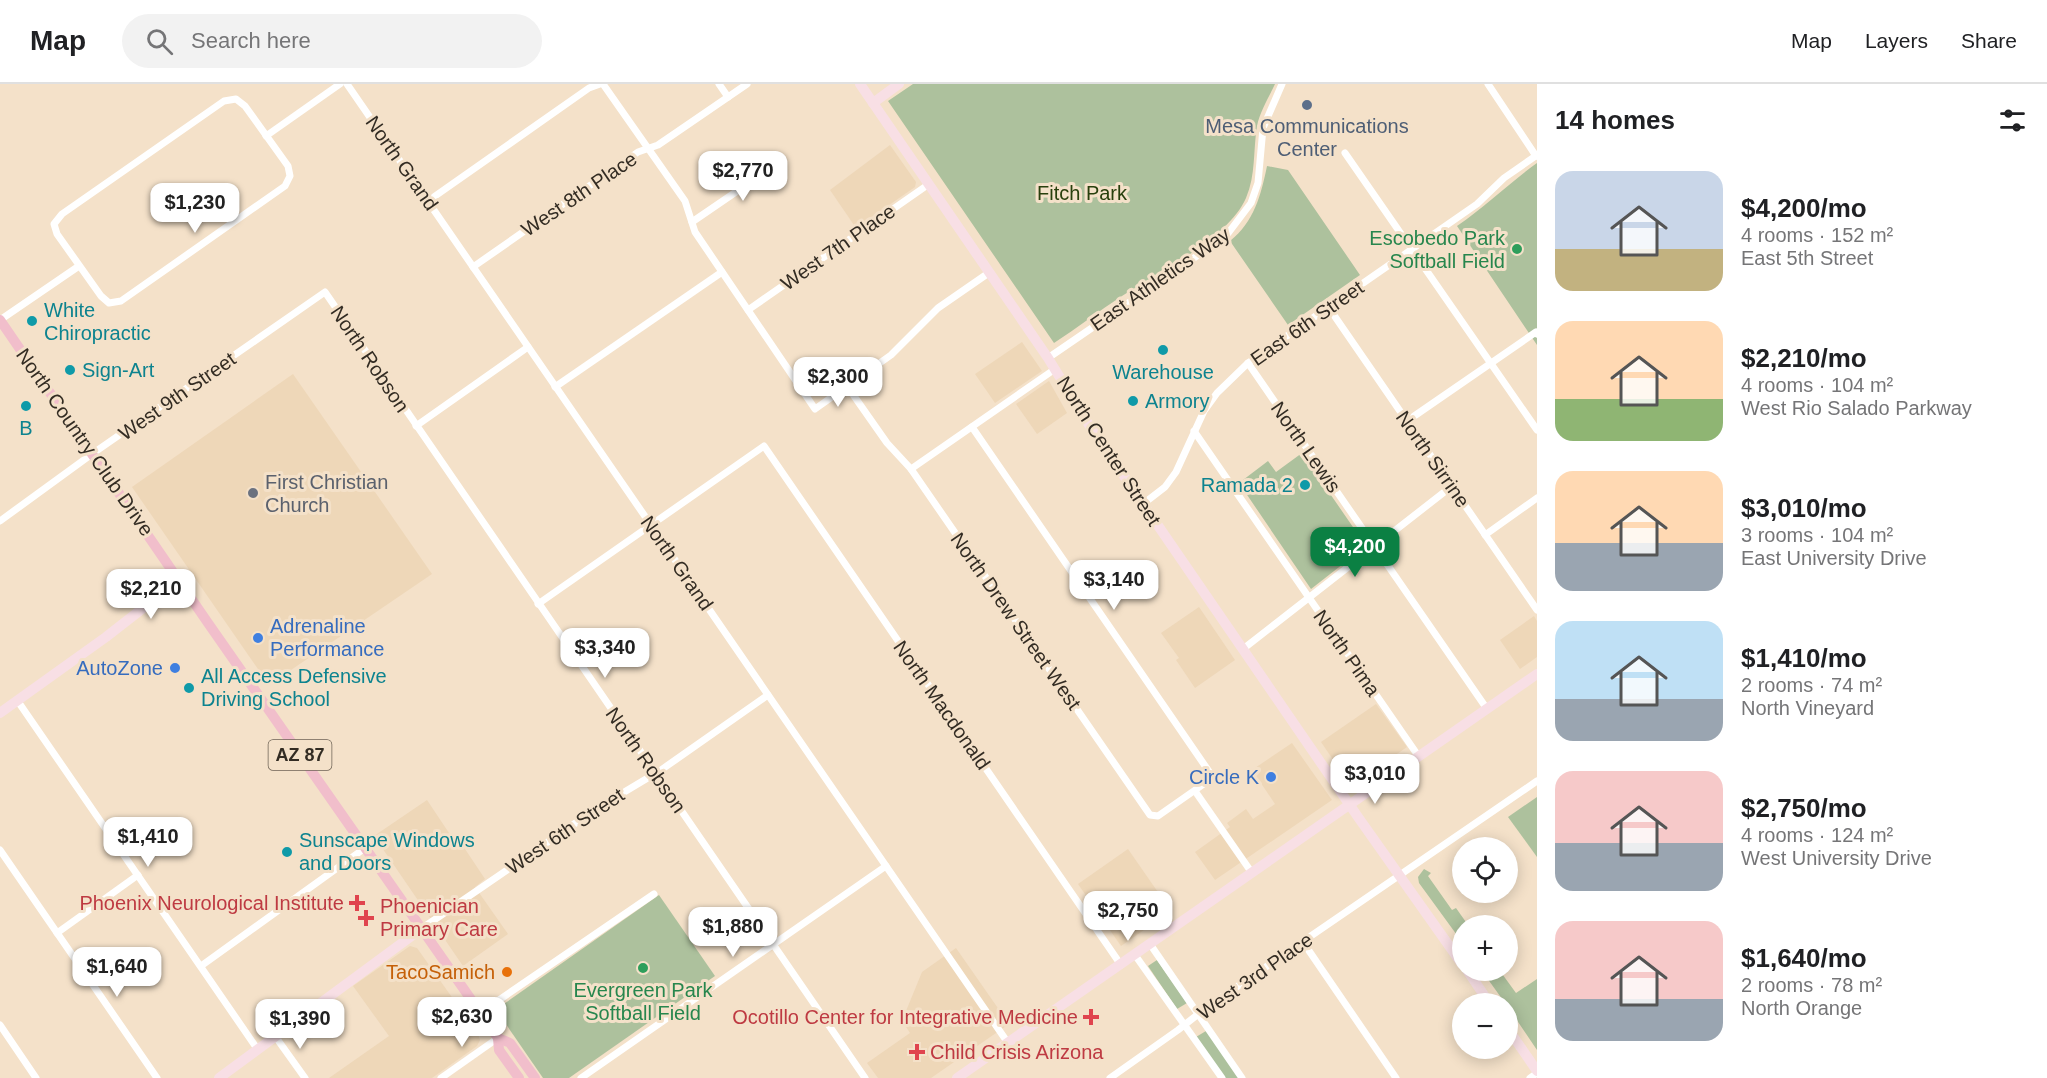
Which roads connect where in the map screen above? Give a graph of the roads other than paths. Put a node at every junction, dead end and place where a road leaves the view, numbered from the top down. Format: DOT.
graph roads {
  1 [pos="340,84"];
  2 [pos="347,84"];
  3 [pos="602,84"];
  4 [pos="719,84"];
  5 [pos="747,84"];
  6 [pos="860,84"];
  7 [pos="899,84"];
  8 [pos="1282,84"];
  9 [pos="1488,84"];
  10 [pos="728,97"];
  11 [pos="873,102"];
  12 [pos="266,136"];
  13 [pos="648,148"];
  14 [pos="1345,153"];
  15 [pos="1537,155"];
  16 [pos="781,161"];
  17 [pos="929,184"];
  18 [pos="428,201"];
  19 [pos="692,222"];
  20 [pos="1412,249"];
  21 [pos="79,266"];
  22 [pos="473,267"];
  23 [pos="722,272"];
  24 [pos="990,272"];
  25 [pos="325,292"];
  26 [pos="1329,308"];
  27 [pos="748,310"];
  28 [pos="0,320"];
  29 [pos="1537,333"];
  30 [pos="528,347"];
  31 [pos="1048,358"];
  32 [pos="1248,363"];
  33 [pos="1491,363"];
  34 [pos="1055,369"];
  35 [pos="847,386"];
  36 [pos="555,387"];
  37 [pos="1407,421"];
  38 [pos="416,426"];
  39 [pos="972,427"];
  40 [pos="1537,430"];
  41 [pos="1194,431"];
  42 [pos="92,454"];
  43 [pos="911,469"];
  44 [pos="1452,486"];
  45 [pos="1537,498"];
  46 [pos="1143,504"];
  47 [pos="0,521"];
  48 [pos="651,525"];
  49 [pos="1485,535"];
  50 [pos="1374,547"];
  51 [pos="179,580"];
  52 [pos="1309,598"];
  53 [pos="538,604"];
  54 [pos="1537,610"];
  55 [pos="1243,649"];
  56 [pos="1537,674"];
  57 [pos="768,695"];
  58 [pos="18,700"];
  59 [pos="1487,710"];
  60 [pos="0,713"];
  61 [pos="1419,757"];
  62 [pos="655,773"];
  63 [pos="1537,781"];
  64 [pos="1195,791"];
  65 [pos="1350,805"];
  66 [pos="365,848"];
  67 [pos="0,850"];
  68 [pos="886,866"];
  69 [pos="1252,873"];
  70 [pos="138,874"];
  71 [pos="1401,875"];
  72 [pos="654,894"];
  73 [pos="421,929"];
  74 [pos="57,933"];
  75 [pos="1303,942"];
  76 [pos="1150,944"];
  77 [pos="773,945"];
  78 [pos="1452,949"];
  79 [pos="1135,955"];
  80 [pos="1121,964"];
  81 [pos="201,966"];
  82 [pos="480,1013"];
  83 [pos="1198,1014"];
  84 [pos="0,1025"];
  85 [pos="1185,1025"];
  86 [pos="275,1036"];
  87 [pos="498,1038"];
  88 [pos="1008,1043"];
  89 [pos="1518,1044"];
  90 [pos="258,1050"];
  91 [pos="1537,1072"];
  92 [pos="36,1078"];
  93 [pos="157,1078"];
  94 [pos="219,1078"];
  95 [pos="305,1078"];
  96 [pos="441,1078"];
  97 [pos="519,1078"];
  98 [pos="535,1078"];
  99 [pos="581,1078"];
  100 [pos="865,1078"];
  101 [pos="957,1078"];
  102 [pos="1110,1078"];
  103 [pos="1222,1078"];
  104 [pos="1242,1078"];
  105 [pos="1395,1078"];
  106 [pos="1530,1078"];
  1 -- 12 [label="street"];
  2 -- 18 [label="street, North Grand"];
  3 -- 13 [label="street"];
  3 -- 18 [label="street"];
  4 -- 10 [label="street"];
  5 -- 10 [label="street, West 8th Place"];
  6 -- 11 [label="street, North Center Street"];
  7 -- 11 [label="street"];
  8 -- 31 [label="street, East Athletics Way"];
  9 -- 15 [label="street"];
  10 -- 13 [label="street, West 8th Place"];
  11 -- 17 [label="street, North Center Street"];
  12 -- 21 [label="street"];
  12 -- 21 [label="street"];
  13 -- 19 [label="street"];
  13 -- 22 [label="street, West 8th Place"];
  14 -- 20 [label="street"];
  15 -- 20 [label="street, East 6th Street"];
  16 -- 19 [label="street"];
  17 -- 24 [label="street, North Center Street"];
  17 -- 27 [label="street, West 7th Place"];
  18 -- 22 [label="street, North Grand"];
  19 -- 23 [label="street"];
  20 -- 26 [label="street, East 6th Street"];
  20 -- 33 [label="street"];
  21 -- 28 [label="street"];
  22 -- 30 [label="street, North Grand"];
  23 -- 27 [label="street"];
  23 -- 36 [label="street"];
  24 -- 31 [label="street, North Center Street"];
  24 -- 35 [label="street"];
  25 -- 38 [label="street, North Robson"];
  25 -- 42 [label="street, West 9th Street"];
  26 -- 32 [label="street, East 6th Street"];
  26 -- 37 [label="street, North Sirrine"];
  27 -- 35 [label="street"];
  28 -- 42 [label="main road, North Country Club Drive / AZ 87"];
  29 -- 33 [label="street"];
  30 -- 36 [label="street, North Grand"];
  30 -- 38 [label="street"];
  31 -- 34 [label="street, North Center Street"];
  32 -- 41 [label="street, East 6th Street"];
  32 -- 50 [label="street, North Lewis"];
  33 -- 37 [label="street"];
  33 -- 40 [label="street"];
  34 -- 39 [label="street"];
  34 -- 46 [label="street, North Center Street"];
  35 -- 43 [label="street, North Drew Street West"];
  36 -- 48 [label="street, North Grand"];
  37 -- 44 [label="street, North Sirrine"];
  38 -- 53 [label="street, North Robson"];
  39 -- 43 [label="street"];
  39 -- 64 [label="street"];
  41 -- 46 [label="street, East 6th Street"];
  41 -- 52 [label="street, North Pima"];
  42 -- 47 [label="street, West 9th Street"];
  42 -- 51 [label="main road, North Country Club Drive / AZ 87"];
  43 -- 64 [label="street, North Drew Street West"];
  44 -- 49 [label="street, North Sirrine"];
  44 -- 50 [label="street"];
  45 -- 49 [label="street"];
  46 -- 55 [label="street, North Center Street"];
  48 -- 53 [label="street"];
  48 -- 57 [label="street, North Grand"];
  48 -- 80 [label="street, North Macdonald"];
  49 -- 54 [label="street, North Sirrine"];
  50 -- 52 [label="street"];
  50 -- 59 [label="street, North Lewis"];
  51 -- 58 [label="street"];
  51 -- 66 [label="main road, North Country Club Drive / AZ 87"];
  52 -- 55 [label="street"];
  52 -- 61 [label="street, North Pima"];
  53 -- 62 [label="street, North Robson"];
  55 -- 65 [label="street, North Center Street"];
  56 -- 59 [label="street"];
  57 -- 62 [label="street, West 6th Street"];
  57 -- 68 [label="street, North Grand"];
  58 -- 60 [label="street"];
  58 -- 70 [label="street"];
  59 -- 61 [label="street"];
  61 -- 65 [label="street"];
  62 -- 73 [label="street, West 6th Street"];
  62 -- 77 [label="street, North Robson"];
  63 -- 71 [label="street, West 3rd Place"];
  64 -- 69 [label="street"];
  65 -- 69 [label="street"];
  65 -- 71 [label="street, North Center Street"];
  66 -- 73 [label="main road, North Country Club Drive / AZ 87"];
  66 -- 81 [label="street"];
  67 -- 74 [label="street"];
  68 -- 77 [label="street"];
  68 -- 88 [label="street, North Grand"];
  69 -- 76 [label="street"];
  70 -- 74 [label="street"];
  70 -- 81 [label="street"];
  71 -- 75 [label="street, West 3rd Place"];
  71 -- 78 [label="street, North Center Street"];
  72 -- 82 [label="street"];
  73 -- 82 [label="main road, North Country Club Drive / AZ 87"];
  73 -- 86 [label="street, West 6th Street"];
  74 -- 93 [label="street"];
  75 -- 83 [label="street, West 3rd Place"];
  75 -- 105 [label="street"];
  76 -- 79 [label="street"];
  76 -- 83 [label="street"];
  77 -- 99 [label="street"];
  77 -- 100 [label="street, North Robson"];
  79 -- 80 [label="street"];
  79 -- 85 [label="street"];
  80 -- 88 [label="street"];
  81 -- 90 [label="street"];
  82 -- 87 [label="main road, North Country Club Drive / AZ 87"];
  83 -- 85 [label="street, West 3rd Place"];
  83 -- 104 [label="street"];
  84 -- 92 [label="street"];
  85 -- 102 [label="street, West 3rd Place"];
  85 -- 103 [label="street"];
  86 -- 90 [label="street, West 6th Street"];
  86 -- 95 [label="street"];
  87 -- 96 [label="street"];
  87 -- 97 [label="main road, North Country Club Drive / AZ 87"];
  87 -- 98 [label="main road, North Country Club Drive / AZ 87"];
  88 -- 101 [label="street"];
  89 -- 91 [label="street"];
  90 -- 94 [label="street, West 6th Street"];
  91 -- 106 [label="street"];
}
